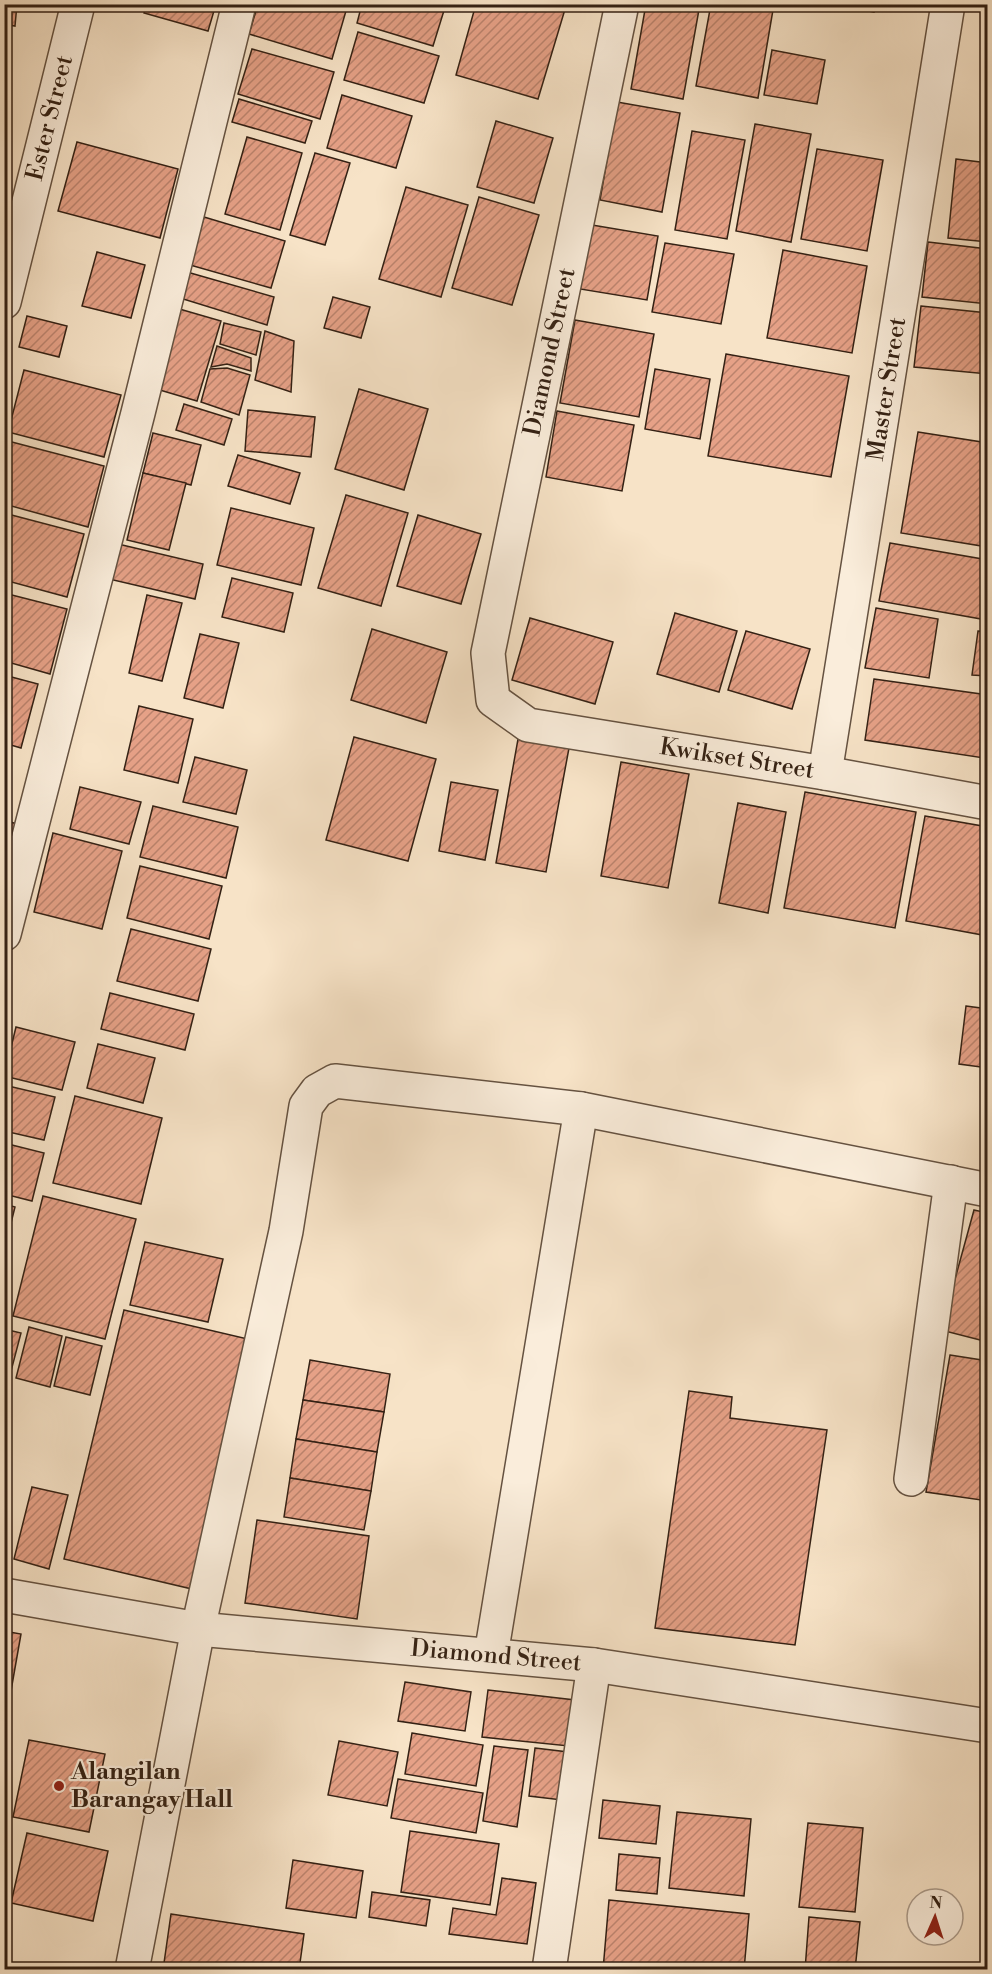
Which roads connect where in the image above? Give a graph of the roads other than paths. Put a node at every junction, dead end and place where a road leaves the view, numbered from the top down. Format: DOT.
graph roads {
  1 [pos="78,4"];
  2 [pos="239,4"];
  3 [pos="622,4"];
  4 [pos="948,4"];
  5 [pos="4,302"];
  6 [pos="493,700"];
  7 [pos="825,773"];
  8 [pos="987,803"];
  9 [pos="4,934"];
  10 [pos="581,1109"];
  11 [pos="951,1182"];
  12 [pos="987,1190"];
  13 [pos="911,1479"];
  14 [pos="4,1595"];
  15 [pos="198,1629"];
  16 [pos="492,1655"];
  17 [pos="594,1665"];
  18 [pos="987,1726"];
  19 [pos="132,1970"];
  20 [pos="549,1970"];
  1 -- 5 [label="street, Ester Street"];
  2 -- 9 [label="street"];
  3 -- 6 [label="street, Diamond Street"];
  4 -- 7 [label="street, Master Street"];
  6 -- 7 [label="street, Kwikset Street"];
  7 -- 8 [label="street, Kwikset Street"];
  10 -- 11 [label="street"];
  10 -- 15 [label="street"];
  10 -- 16 [label="street"];
  11 -- 12 [label="street"];
  11 -- 13 [label="street"];
  14 -- 15 [label="street, Diamond Street"];
  15 -- 16 [label="street, Diamond Street"];
  15 -- 19 [label="street"];
  16 -- 17 [label="street, Diamond Street"];
  17 -- 18 [label="street, Diamond Street"];
  17 -- 20 [label="street"];
}
